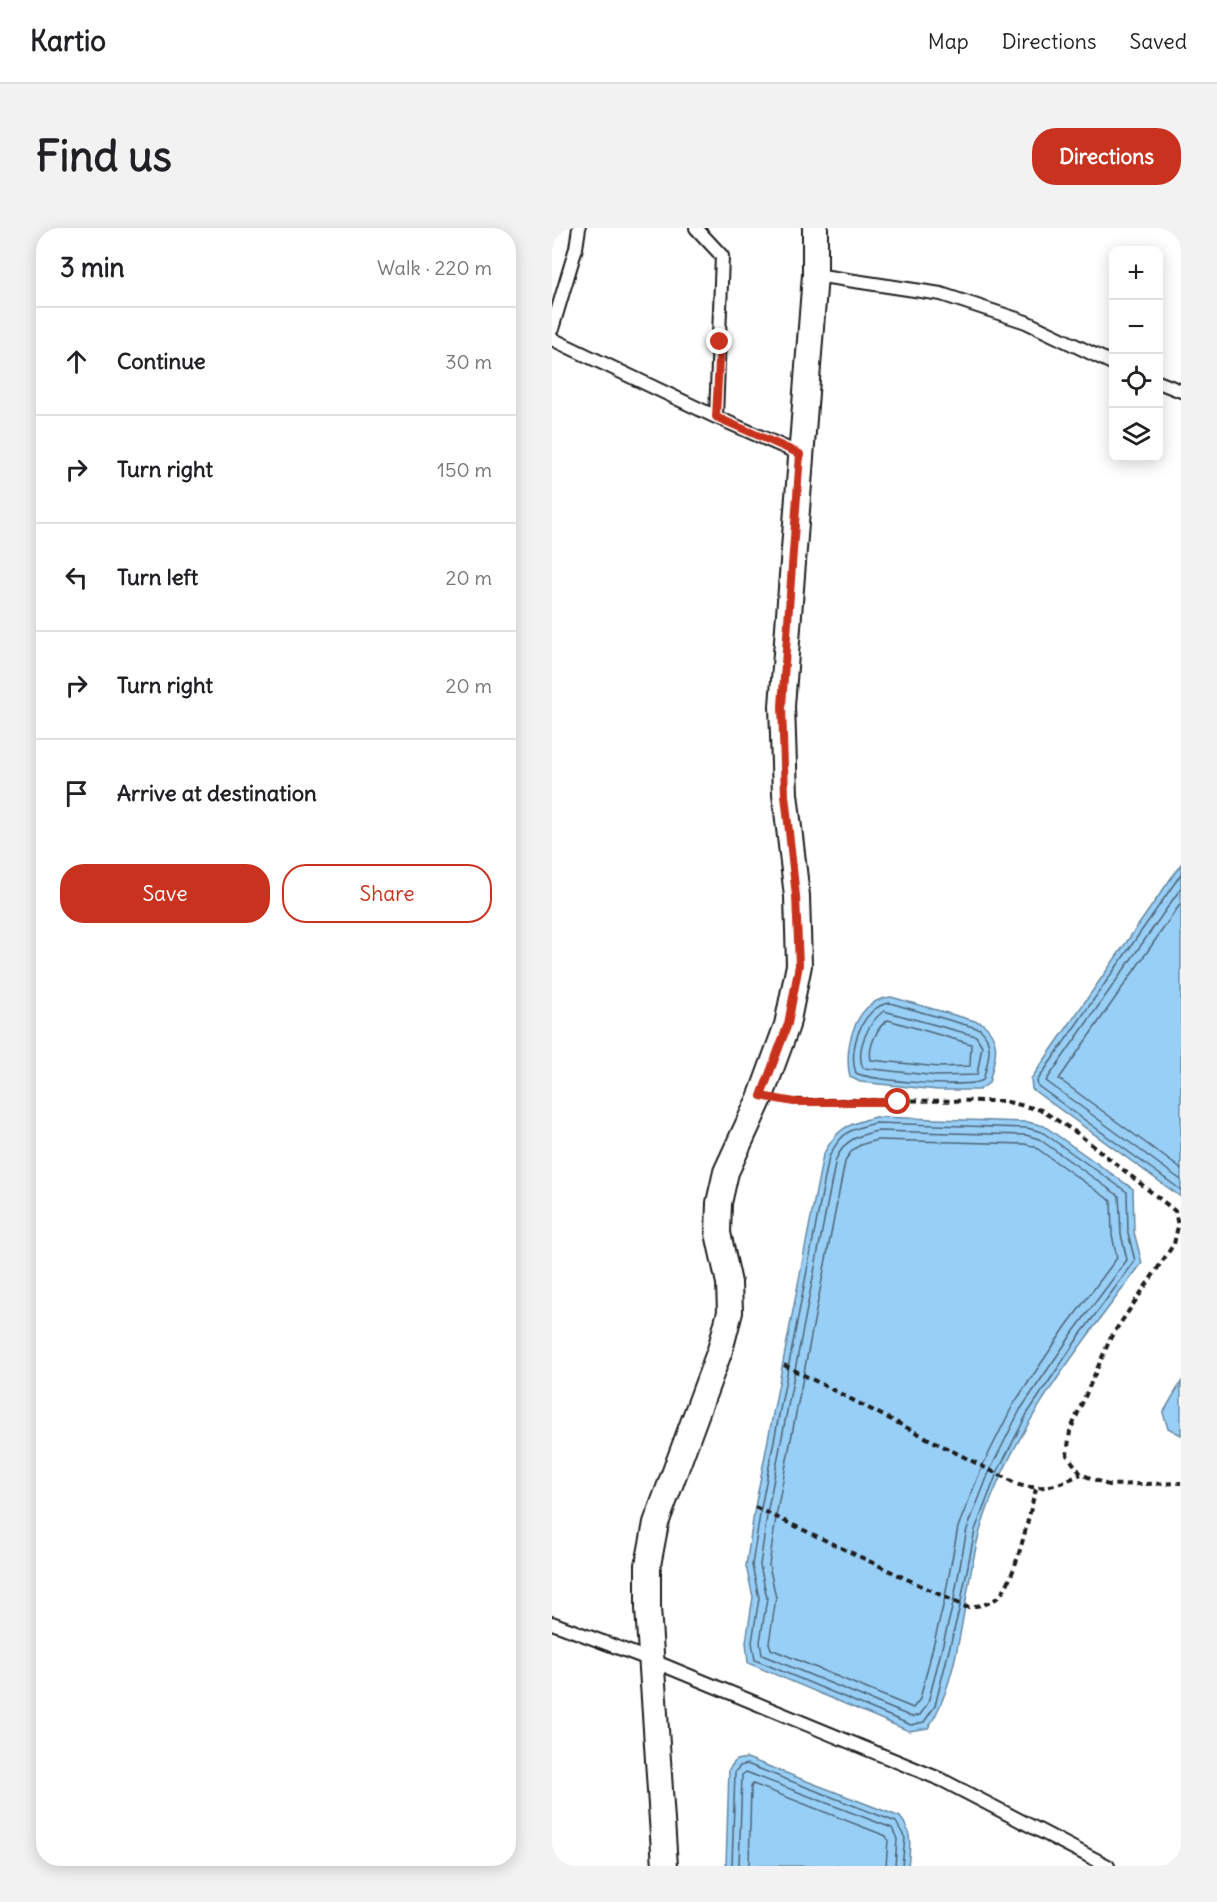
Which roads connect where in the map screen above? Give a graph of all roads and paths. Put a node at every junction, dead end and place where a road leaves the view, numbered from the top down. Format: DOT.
graph roads {
  1 [pos="579,228"];
  2 [pos="696,228"];
  3 [pos="815,228"];
  4 [pos="815,275"];
  5 [pos="552,329"];
  6 [pos="552,339"];
  7 [pos="1109,362"];
  8 [pos="1163,384"];
  9 [pos="1181,390"];
  10 [pos="716,417"];
  11 [pos="800,454"];
  12 [pos="761,1096"];
  13 [pos="784,1365"];
  14 [pos="1081,1474"];
  15 [pos="1181,1483"];
  16 [pos="1036,1489"];
  17 [pos="755,1507"];
  18 [pos="552,1623"];
  19 [pos="651,1660"];
  20 [pos="665,1866"];
  21 [pos="1108,1866"];
  1 -- 5 [label="lane"];
  2 -- 10 [label="lane"];
  3 -- 4 [label="street"];
  4 -- 7 [label="lane"];
  4 -- 11 [label="street"];
  6 -- 10 [label="lane"];
  8 -- 9 [label="lane"];
  10 -- 11 [label="lane"];
  11 -- 12 [label="street"];
  12 -- 14 [label="path"];
  12 -- 19 [label="street"];
  13 -- 16 [label="path"];
  14 -- 15 [label="path"];
  14 -- 16 [label="path"];
  16 -- 17 [label="path"];
  18 -- 19 [label="lane"];
  19 -- 20 [label="street"];
  19 -- 21 [label="lane"];
}
